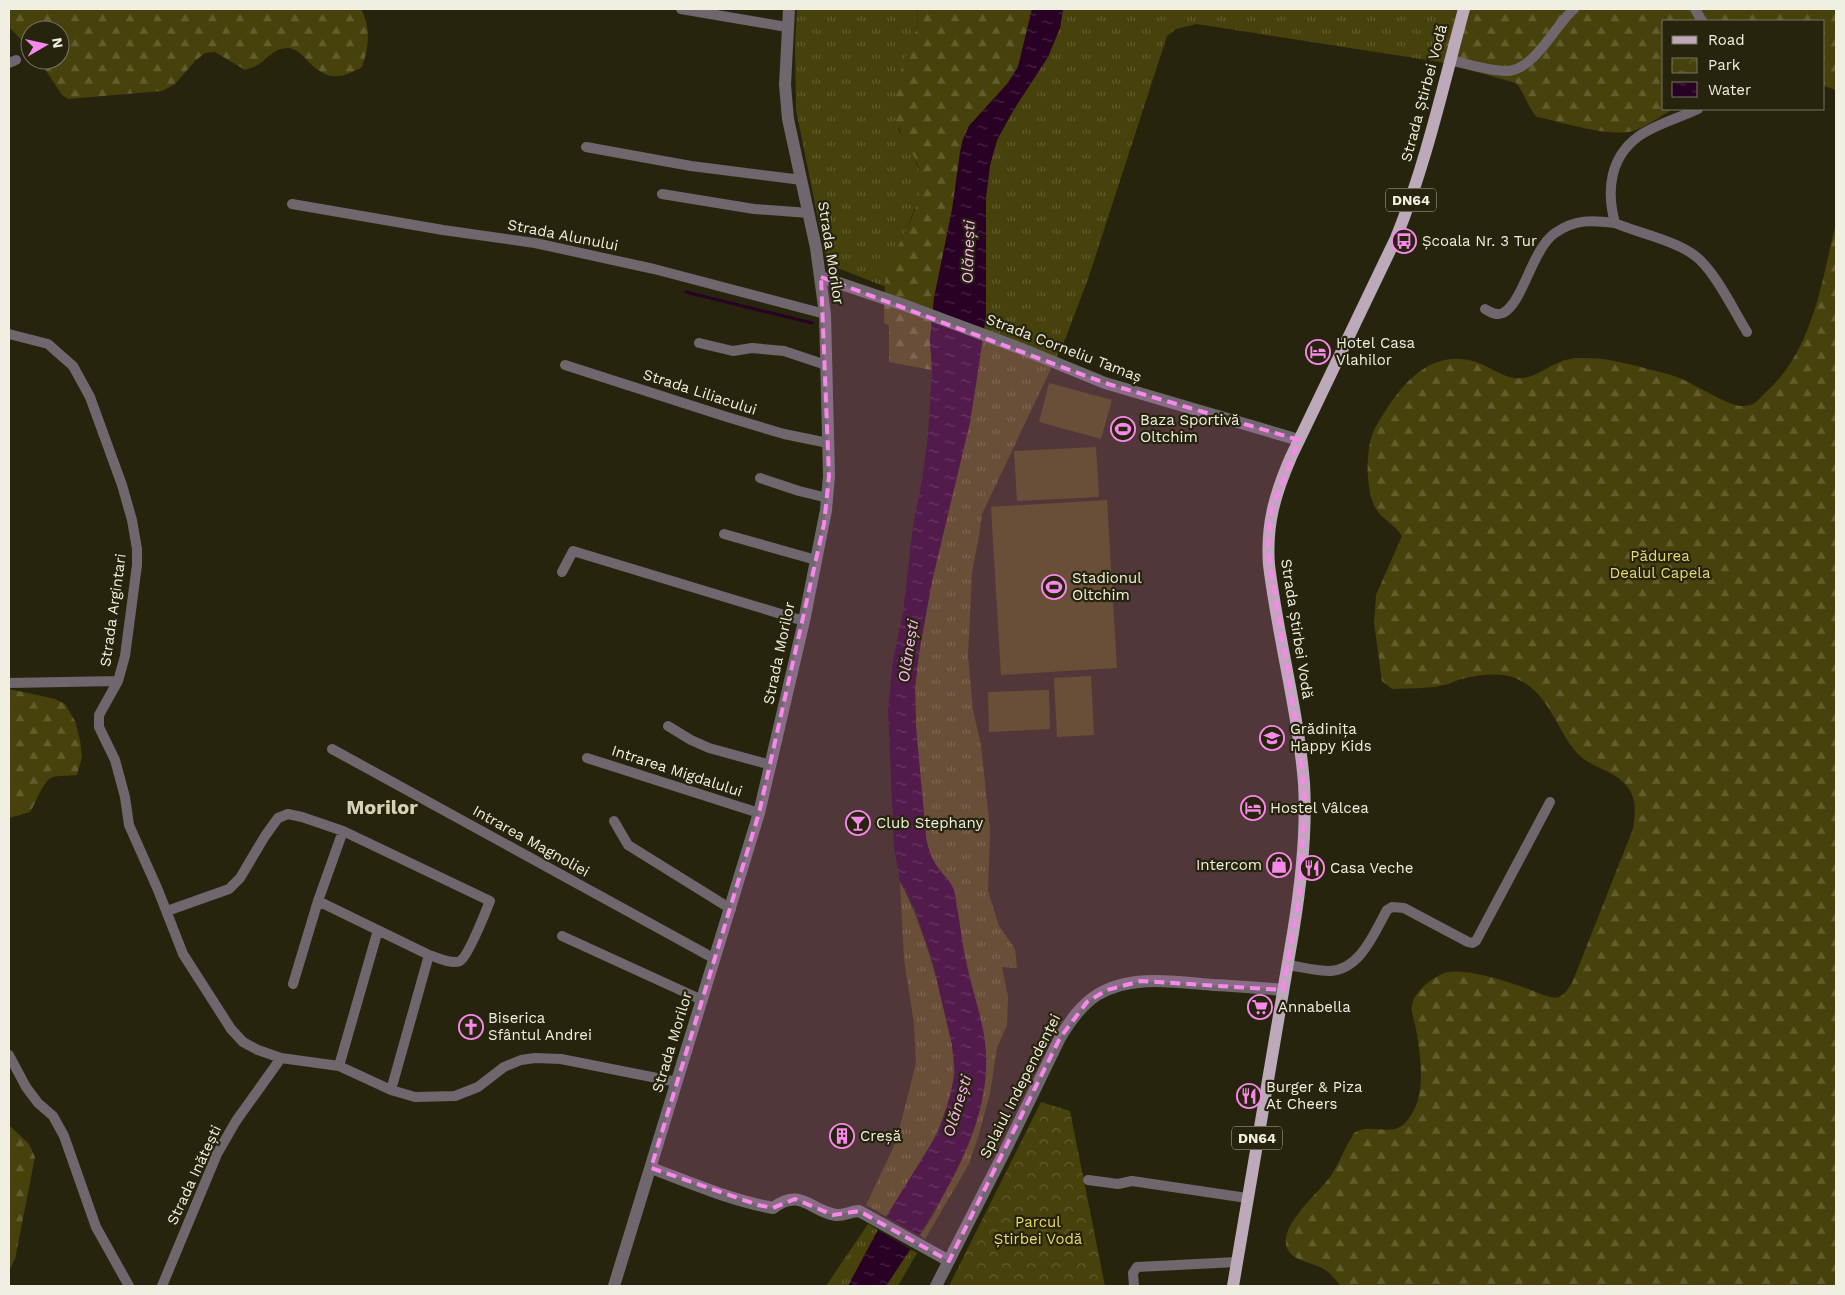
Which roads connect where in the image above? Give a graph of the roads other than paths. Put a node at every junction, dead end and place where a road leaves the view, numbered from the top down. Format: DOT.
graph roads {
  1 [pos="681,9"];
  2 [pos="789,9"];
  3 [pos="1464,9"];
  4 [pos="1574,9"];
  5 [pos="1695,9"];
  6 [pos="1701,20"];
  7 [pos="787,27"];
  8 [pos="1450,60"];
  9 [pos="1696,110"];
  10 [pos="586,147"];
  11 [pos="802,180"];
  12 [pos="662,194"];
  13 [pos="292,204"];
  14 [pos="809,213"];
  15 [pos="1615,222"];
  16 [pos="821,277"];
  17 [pos="1485,308"];
  18 [pos="825,314"];
  19 [pos="1747,332"];
  20 [pos="9,334"];
  21 [pos="699,343"];
  22 [pos="565,365"];
  23 [pos="826,365"];
  24 [pos="1299,440"];
  25 [pos="828,443"];
  26 [pos="760,478"];
  27 [pos="828,498"];
  28 [pos="724,534"];
  29 [pos="816,560"];
  30 [pos="562,572"];
  31 [pos="804,621"];
  32 [pos="118,681"];
  33 [pos="9,683"];
  34 [pos="668,726"];
  35 [pos="332,749"];
  36 [pos="587,758"];
  37 [pos="771,765"];
  38 [pos="1550,802"];
  39 [pos="759,812"];
  40 [pos="614,820"];
  41 [pos="342,831"];
  42 [pos="318,901"];
  43 [pos="731,909"];
  44 [pos="167,911"];
  45 [pos="378,930"];
  46 [pos="562,936"];
  47 [pos="429,955"];
  48 [pos="715,959"];
  49 [pos="1288,965"];
  50 [pos="293,984"];
  51 [pos="1283,990"];
  52 [pos="702,1000"];
  53 [pos="9,1055"];
  54 [pos="281,1058"];
  55 [pos="339,1066"];
  56 [pos="677,1082"];
  57 [pos="390,1090"];
  58 [pos="650,1168"];
  59 [pos="1088,1180"];
  60 [pos="1247,1198"];
  61 [pos="949,1261"];
  62 [pos="1237,1262"];
  63 [pos="129,1286"];
  64 [pos="162,1286"];
  65 [pos="614,1286"];
  66 [pos="936,1286"];
  67 [pos="1134,1286"];
  68 [pos="1233,1286"];
  1 -- 7 [label="street"];
  2 -- 7 [label="street, Strada Morilor"];
  3 -- 8 [label="main road, Strada Știrbei Vodă / DN64"];
  4 -- 8 [label="street"];
  5 -- 6 [label="street"];
  7 -- 11 [label="street, Strada Morilor"];
  8 -- 24 [label="main road, Strada Știrbei Vodă / DN64"];
  9 -- 15 [label="street"];
  10 -- 11 [label="street"];
  11 -- 14 [label="street, Strada Morilor"];
  12 -- 14 [label="street"];
  13 -- 18 [label="street, Strada Alunului"];
  14 -- 16 [label="street, Strada Morilor"];
  15 -- 17 [label="street"];
  15 -- 19 [label="street"];
  16 -- 18 [label="street, Strada Morilor"];
  16 -- 24 [label="street, Strada Corneliu Tamaș"];
  18 -- 23 [label="street, Strada Morilor"];
  20 -- 32 [label="street, Strada Argintari"];
  21 -- 23 [label="street"];
  22 -- 25 [label="street, Strada Liliacului"];
  23 -- 25 [label="street, Strada Morilor"];
  24 -- 49 [label="main road, Strada Știrbei Vodă / DN64"];
  25 -- 27 [label="street, Strada Morilor"];
  26 -- 27 [label="street"];
  27 -- 29 [label="street, Strada Morilor"];
  28 -- 29 [label="street"];
  29 -- 31 [label="street, Strada Morilor"];
  30 -- 31 [label="street"];
  31 -- 37 [label="street, Strada Morilor"];
  32 -- 33 [label="street"];
  32 -- 44 [label="street, Strada Argintari"];
  34 -- 37 [label="street"];
  35 -- 48 [label="street, Intrarea Magnoliei"];
  36 -- 39 [label="street, Intrarea Migdalului"];
  37 -- 39 [label="street, Strada Morilor"];
  38 -- 49 [label="street"];
  39 -- 43 [label="street, Strada Morilor"];
  40 -- 43 [label="street"];
  41 -- 42 [label="street"];
  41 -- 44 [label="street"];
  41 -- 47 [label="street"];
  42 -- 45 [label="street"];
  42 -- 50 [label="street"];
  43 -- 48 [label="street, Strada Morilor"];
  44 -- 54 [label="street, Strada Argintari"];
  45 -- 47 [label="street"];
  45 -- 55 [label="street"];
  46 -- 52 [label="street"];
  47 -- 57 [label="street"];
  48 -- 52 [label="street, Strada Morilor"];
  49 -- 51 [label="main road, Strada Știrbei Vodă / DN64"];
  51 -- 60 [label="main road, Strada Știrbei Vodă / DN64"];
  51 -- 61 [label="street, Splaiul Independenței"];
  52 -- 56 [label="street, Strada Morilor"];
  53 -- 63 [label="street"];
  54 -- 55 [label="street, Strada Argintari"];
  54 -- 64 [label="street, Strada Inătești"];
  55 -- 57 [label="street, Strada Argintari"];
  56 -- 57 [label="street, Strada Argintari"];
  56 -- 58 [label="street, Strada Morilor"];
  58 -- 61 [label="street"];
  58 -- 65 [label="street, Strada Morilor"];
  59 -- 60 [label="street"];
  60 -- 62 [label="main road, Strada Știrbei Vodă / DN64"];
  61 -- 66 [label="street, Splaiul Independenței"];
  62 -- 67 [label="street"];
  62 -- 68 [label="main road, Strada Știrbei Vodă / DN64"];
}
